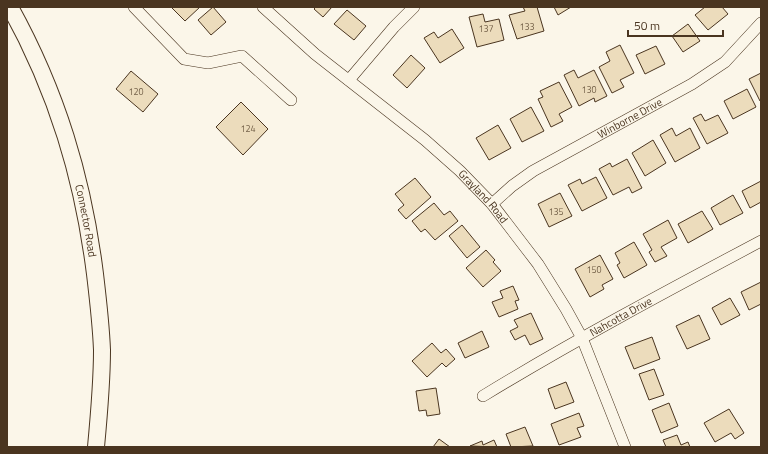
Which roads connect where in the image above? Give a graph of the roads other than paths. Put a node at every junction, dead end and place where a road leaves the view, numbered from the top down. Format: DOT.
graph roads {
  1 [pos="10,7"];
  2 [pos="134,7"];
  3 [pos="263,7"];
  4 [pos="414,7"];
  5 [pos="761,23"];
  6 [pos="349,80"];
  7 [pos="291,100"];
  8 [pos="492,204"];
  9 [pos="761,241"];
  10 [pos="582,338"];
  11 [pos="483,396"];
  12 [pos="96,447"];
  13 [pos="625,447"];
  1 -- 12 [label="street, Connector Road"];
  2 -- 7 [label="street"];
  3 -- 6 [label="street, Grayland Road"];
  4 -- 6 [label="street"];
  5 -- 8 [label="street, Winborne Drive"];
  6 -- 8 [label="street, Grayland Road"];
  8 -- 10 [label="street, Grayland Road"];
  9 -- 10 [label="street, Nahcotta Drive"];
  10 -- 11 [label="street, Nahcotta Drive"];
  10 -- 13 [label="street, Grayland Road"];
}
